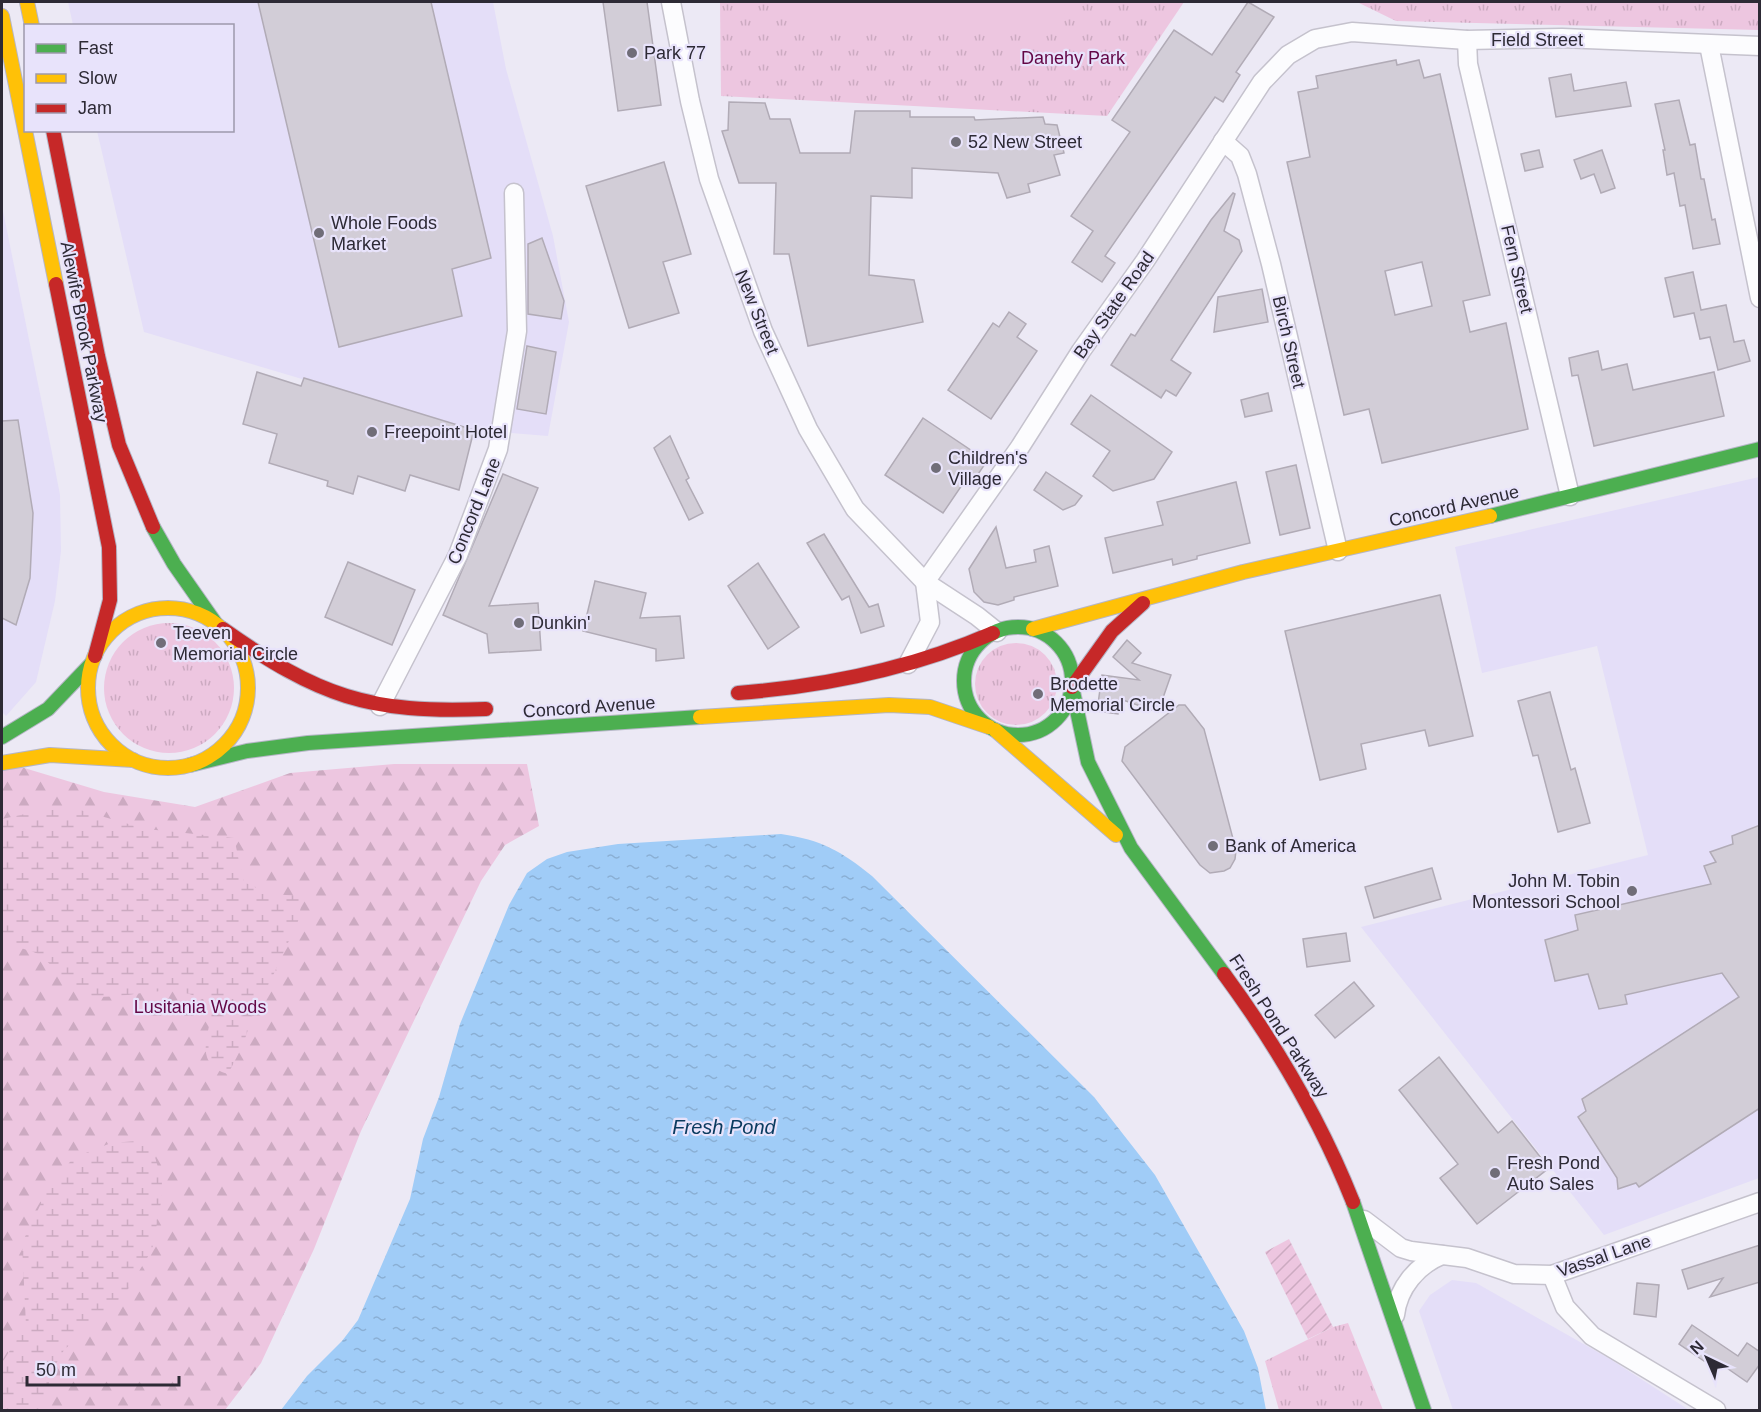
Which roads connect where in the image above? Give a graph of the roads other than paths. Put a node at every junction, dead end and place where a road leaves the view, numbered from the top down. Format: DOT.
graph roads {
  1 [pos="27,2"];
  2 [pos="671,2"];
  3 [pos="2,16"];
  4 [pos="32,24"];
  5 [pos="1315,39"];
  6 [pos="1467,40"];
  7 [pos="1709,45"];
  8 [pos="1760,46"];
  9 [pos="7,72"];
  10 [pos="53,132"];
  11 [pos="1223,141"];
  12 [pos="514,193"];
  13 [pos="1760,298"];
  14 [pos="1760,449"];
  15 [pos="1570,496"];
  16 [pos="1338,551"];
  17 [pos="925,582"];
  18 [pos="1156,595"];
  19 [pos="220,627"];
  20 [pos="1033,629"];
  21 [pos="995,632"];
  22 [pos="93,660"];
  23 [pos="905,668"];
  24 [pos="1072,687"];
  25 [pos="728,693"];
  26 [pos="380,706"];
  27 [pos="497,708"];
  28 [pos="992,729"];
  29 [pos="2,737"];
  30 [pos="133,760"];
  31 [pos="2,763"];
  32 [pos="190,765"];
  33 [pos="1131,848"];
  34 [pos="1760,1202"];
  35 [pos="1358,1212"];
  36 [pos="1445,1254"];
  37 [pos="1552,1275"];
  38 [pos="1394,1320"];
  39 [pos="1424,1410"];
  40 [pos="1716,1410"];
  1 -- 4 [label="main road"];
  2 -- 17 [label="street, New Street"];
  3 -- 9 [label="main road, Alewife Brook Parkway"];
  5 -- 6 [label="street, Field Street"];
  5 -- 11 [label="street, Bay State Road"];
  6 -- 7 [label="street, Field Street"];
  6 -- 15 [label="street, Fern Street"];
  7 -- 8 [label="street, Field Street"];
  7 -- 13 [label="street"];
  9 -- 22 [label="main road, Alewife Brook Parkway"];
  10 -- 19 [label="main road, Alewife Brook Parkway"];
  11 -- 16 [label="street, Birch Street"];
  11 -- 17 [label="street, Bay State Road"];
  12 -- 26 [label="street, Concord Lane"];
  14 -- 15 [label="main road, Concord Avenue"];
  15 -- 16 [label="main road, Concord Avenue"];
  16 -- 18 [label="main road, Concord Avenue"];
  17 -- 21 [label="street, New Street"];
  17 -- 23 [label="street"];
  18 -- 20 [label="main road, Concord Avenue"];
  18 -- 24 [label="main road, Concord Avenue"];
  19 -- 22 [label="main road"];
  19 -- 26 [label="main road, Concord Avenue"];
  19 -- 32 [label="main road"];
  20 -- 21 [label="main road"];
  20 -- 24 [label="main road"];
  21 -- 23 [label="main road"];
  21 -- 28 [label="main road"];
  22 -- 29 [label="main road"];
  22 -- 30 [label="main road"];
  23 -- 25 [label="main road"];
  24 -- 28 [label="main road"];
  24 -- 33 [label="main road, Fresh Pond Parkway"];
  26 -- 27 [label="main road, Concord Avenue"];
  28 -- 32 [label="main road, Concord Avenue"];
  28 -- 33 [label="main road, Fresh Pond Parkway"];
  30 -- 31 [label="main road"];
  30 -- 32 [label="main road"];
  33 -- 35 [label="main road, Fresh Pond Parkway"];
  34 -- 37 [label="street, Vassal Lane"];
  35 -- 36 [label="street, Vassal Lane"];
  35 -- 38 [label="main road, Fresh Pond Parkway"];
  36 -- 37 [label="street, Vassal Lane"];
  36 -- 38 [label="street"];
  37 -- 40 [label="street"];
  38 -- 39 [label="main road, Fresh Pond Parkway"];
}
